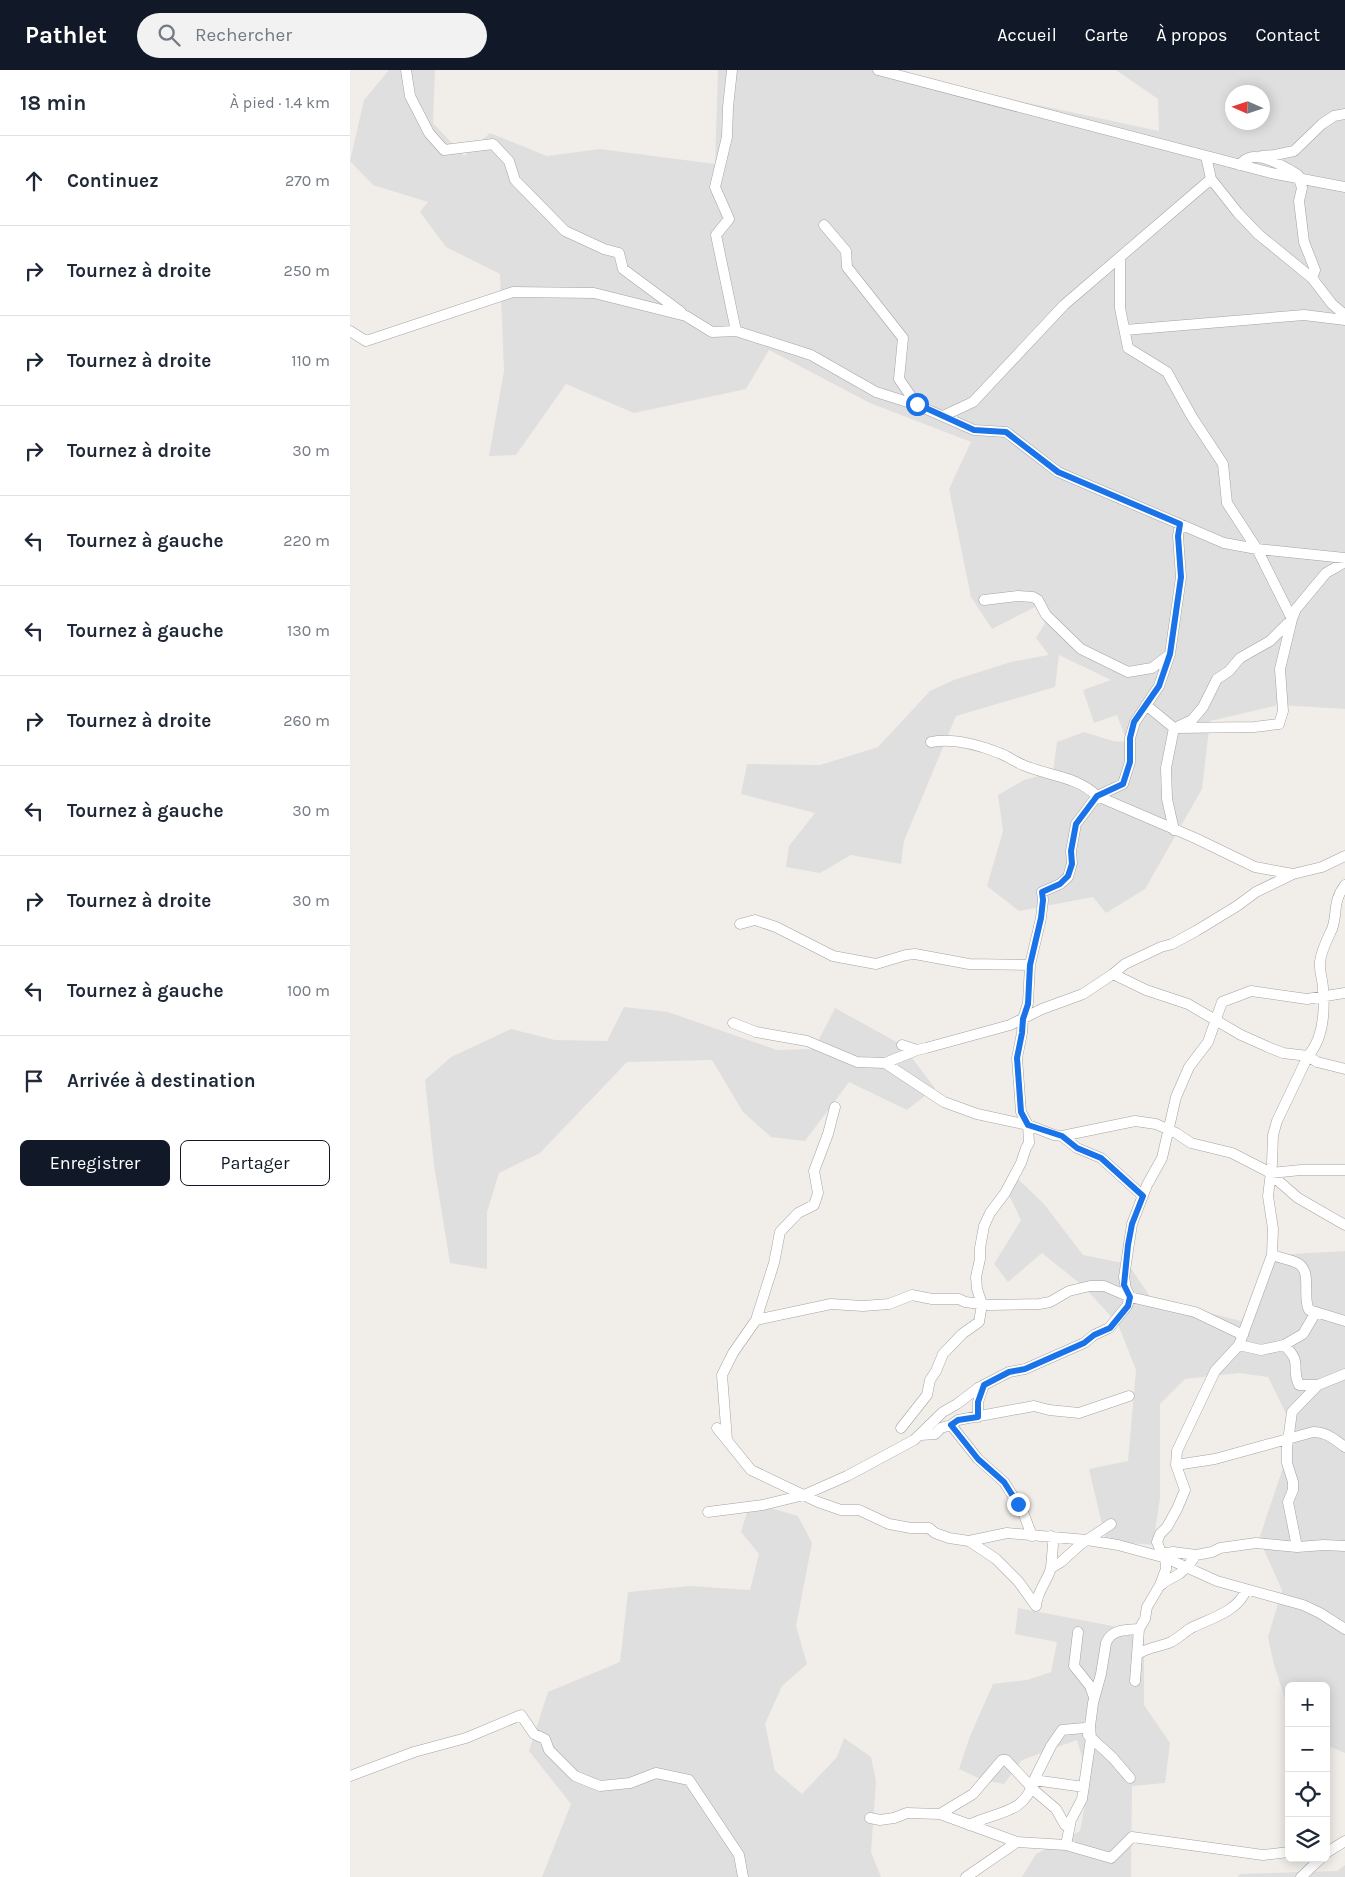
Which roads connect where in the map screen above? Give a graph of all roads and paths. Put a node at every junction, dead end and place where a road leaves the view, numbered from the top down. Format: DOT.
graph roads {
  1 [pos="406,70"];
  2 [pos="732,70"];
  3 [pos="878,70"];
  4 [pos="1345,114"];
  5 [pos="1206,156"];
  6 [pos="1256,156"];
  7 [pos="1240,165"];
  8 [pos="1300,178"];
  9 [pos="1211,179"];
  10 [pos="1345,187"];
  11 [pos="824,225"];
  12 [pos="1120,259"];
  13 [pos="1312,278"];
  14 [pos="1345,315"];
  15 [pos="686,316"];
  16 [pos="1345,320"];
  17 [pos="1124,330"];
  18 [pos="350,331"];
  19 [pos="736,331"];
  20 [pos="917,404"];
  21 [pos="943,416"];
  22 [pos="1180,524"];
  23 [pos="1257,549"];
  24 [pos="1345,558"];
  25 [pos="1345,562"];
  26 [pos="984,600"];
  27 [pos="1292,619"];
  28 [pos="1170,654"];
  29 [pos="1146,705"];
  30 [pos="1174,728"];
  31 [pos="931,742"];
  32 [pos="1097,796"];
  33 [pos="1174,830"];
  34 [pos="1345,856"];
  35 [pos="1293,874"];
  36 [pos="1345,885"];
  37 [pos="740,924"];
  38 [pos="1030,965"];
  39 [pos="1113,974"];
  40 [pos="1345,993"];
  41 [pos="1323,996"];
  42 [pos="1023,1019"];
  43 [pos="1215,1019"];
  44 [pos="734,1023"];
  45 [pos="902,1045"];
  46 [pos="917,1050"];
  47 [pos="1308,1056"];
  48 [pos="885,1063"];
  49 [pos="1345,1069"];
  50 [pos="835,1108"];
  51 [pos="1028,1125"];
  52 [pos="1169,1130"];
  53 [pos="1062,1136"];
  54 [pos="1345,1170"];
  55 [pos="1271,1173"];
  56 [pos="1143,1196"];
  57 [pos="1345,1225"];
  58 [pos="1272,1256"];
  59 [pos="1130,1297"];
  60 [pos="982,1304"];
  61 [pos="1316,1312"];
  62 [pos="756,1320"];
  63 [pos="1345,1322"];
  64 [pos="1242,1335"];
  65 [pos="1239,1345"];
  66 [pos="1284,1345"];
  67 [pos="1345,1374"];
  68 [pos="984,1385"];
  69 [pos="1318,1385"];
  70 [pos="1129,1396"];
  71 [pos="978,1417"];
  72 [pos="951,1425"];
  73 [pos="717,1428"];
  74 [pos="901,1428"];
  75 [pos="920,1435"];
  76 [pos="1289,1439"];
  77 [pos="727,1440"];
  78 [pos="1345,1447"];
  79 [pos="1176,1465"];
  80 [pos="804,1495"];
  81 [pos="708,1512"];
  82 [pos="1111,1524"];
  83 [pos="1032,1536"];
  84 [pos="1051,1536"];
  85 [pos="969,1540"];
  86 [pos="1087,1540"];
  87 [pos="1345,1546"];
  88 [pos="1297,1547"];
  89 [pos="1196,1555"];
  90 [pos="1166,1558"];
  91 [pos="1185,1567"];
  92 [pos="1051,1568"];
  93 [pos="1160,1586"];
  94 [pos="1246,1590"];
  95 [pos="1139,1629"];
  96 [pos="1345,1629"];
  97 [pos="1078,1632"];
  98 [pos="1138,1654"];
  99 [pos="1135,1681"];
  100 [pos="1094,1697"];
  101 [pos="1090,1726"];
  102 [pos="1077,1729"];
  103 [pos="1091,1738"];
  104 [pos="350,1776"];
  105 [pos="1130,1778"];
  106 [pos="1033,1784"];
  107 [pos="1084,1787"];
  108 [pos="940,1814"];
  109 [pos="870,1818"];
  110 [pos="969,1825"];
  111 [pos="1069,1828"];
  112 [pos="1345,1841"];
  113 [pos="1017,1842"];
  114 [pos="1066,1845"];
  115 [pos="1330,1850"];
  116 [pos="1285,1852"];
  117 [pos="1317,1862"];
  118 [pos="743,1877"];
  119 [pos="966,1877"];
  120 [pos="1301,1877"];
  1 -- 15 [label="street"];
  2 -- 19 [label="street"];
  3 -- 5 [label="street"];
  4 -- 6 [label="street"];
  5 -- 7 [label="street"];
  5 -- 9 [label="street"];
  6 -- 7 [label="street"];
  6 -- 8 [label="street"];
  7 -- 8 [label="street"];
  8 -- 10 [label="street"];
  8 -- 13 [label="street"];
  9 -- 12 [label="street"];
  9 -- 13 [label="street"];
  11 -- 20 [label="street"];
  12 -- 17 [label="street"];
  12 -- 21 [label="street"];
  13 -- 14 [label="street"];
  15 -- 18 [label="street"];
  15 -- 19 [label="street"];
  16 -- 17 [label="street"];
  17 -- 23 [label="street"];
  19 -- 20 [label="street"];
  20 -- 21 [label="street"];
  21 -- 22 [label="street"];
  22 -- 23 [label="street"];
  22 -- 28 [label="street"];
  23 -- 24 [label="street"];
  23 -- 27 [label="street"];
  25 -- 27 [label="street"];
  26 -- 28 [label="street"];
  27 -- 30 [label="street"];
  27 -- 30 [label="street"];
  28 -- 29 [label="street"];
  29 -- 30 [label="street"];
  29 -- 32 [label="street"];
  30 -- 33 [label="street"];
  31 -- 32 [label="street"];
  32 -- 33 [label="street"];
  32 -- 38 [label="street"];
  33 -- 35 [label="street"];
  34 -- 35 [label="street"];
  35 -- 39 [label="street"];
  36 -- 41 [label="street"];
  37 -- 38 [label="street"];
  38 -- 42 [label="street"];
  39 -- 42 [label="street"];
  39 -- 43 [label="street"];
  40 -- 41 [label="street"];
  41 -- 43 [label="street"];
  41 -- 47 [label="street"];
  42 -- 46 [label="street"];
  42 -- 51 [label="street"];
  43 -- 47 [label="street"];
  43 -- 52 [label="street"];
  44 -- 48 [label="street"];
  45 -- 46 [label="street"];
  46 -- 48 [label="street"];
  47 -- 49 [label="street"];
  47 -- 55 [label="street"];
  48 -- 51 [label="street"];
  50 -- 62 [label="street"];
  51 -- 53 [label="street"];
  51 -- 60 [label="street"];
  52 -- 53 [label="street"];
  52 -- 55 [label="street"];
  52 -- 56 [label="street"];
  53 -- 56 [label="street"];
  54 -- 55 [label="street"];
  55 -- 57 [label="street"];
  55 -- 58 [label="street"];
  56 -- 59 [label="street"];
  58 -- 61 [label="street"];
  58 -- 64 [label="street"];
  59 -- 60 [label="street"];
  59 -- 64 [label="street"];
  59 -- 68 [label="street"];
  60 -- 62 [label="street"];
  60 -- 74 [label="street"];
  61 -- 63 [label="street"];
  61 -- 66 [label="street"];
  62 -- 77 [label="street"];
  64 -- 65 [label="street"];
  65 -- 66 [label="street"];
  65 -- 79 [label="street"];
  66 -- 69 [label="street"];
  67 -- 69 [label="street"];
  68 -- 71 [label="street"];
  68 -- 75 [label="street"];
  69 -- 76 [label="street"];
  70 -- 71 [label="street"];
  71 -- 72 [label="street"];
  72 -- 75 [label="street"];
  72 -- 83 [label="street"];
  73 -- 77 [label="street"];
  75 -- 80 [label="street"];
  76 -- 78 [label="street"];
  76 -- 79 [label="street"];
  76 -- 88 [label="street"];
  77 -- 80 [label="street"];
  79 -- 90 [label="street"];
  80 -- 81 [label="street"];
  80 -- 85 [label="street"];
  82 -- 86 [label="street"];
  83 -- 84 [label="street"];
  83 -- 85 [label="street"];
  84 -- 86 [label="street"];
  84 -- 92 [label="street"];
  85 -- 92 [label="street"];
  86 -- 90 [label="street"];
  86 -- 92 [label="street"];
  87 -- 88 [label="street"];
  88 -- 89 [label="street"];
  89 -- 90 [label="street"];
  89 -- 91 [label="street"];
  90 -- 91 [label="street"];
  90 -- 93 [label="street"];
  91 -- 93 [label="street"];
  91 -- 94 [label="street"];
  93 -- 95 [label="street"];
  94 -- 96 [label="street"];
  94 -- 98 [label="street"];
  95 -- 98 [label="street"];
  95 -- 100 [label="street"];
  97 -- 100 [label="street"];
  98 -- 99 [label="street"];
  100 -- 101 [label="street"];
  101 -- 102 [label="street"];
  101 -- 103 [label="street"];
  102 -- 103 [label="street"];
  102 -- 106 [label="street"];
  103 -- 105 [label="street"];
  103 -- 107 [label="street"];
  104 -- 118 [label="street"];
  106 -- 107 [label="street"];
  106 -- 108 [label="street"];
  106 -- 110 [label="street"];
  106 -- 111 [label="street"];
  107 -- 111 [label="street"];
  108 -- 109 [label="street"];
  108 -- 110 [label="street"];
  110 -- 113 [label="street"];
  111 -- 114 [label="street"];
  112 -- 115 [label="street"];
  113 -- 114 [label="street"];
  113 -- 119 [label="street"];
  114 -- 116 [label="street"];
  117 -- 120 [label="street"];
}
